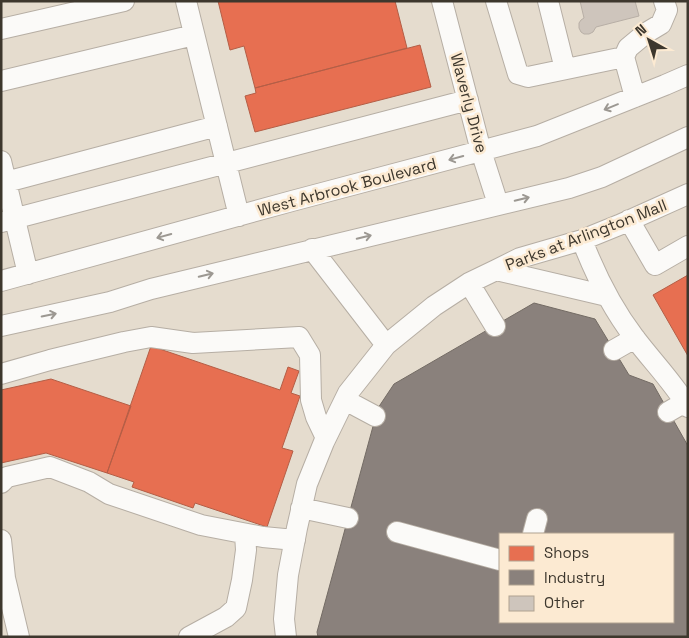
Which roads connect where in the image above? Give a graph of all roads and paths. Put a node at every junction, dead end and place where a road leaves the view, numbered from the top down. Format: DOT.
graph roads {
  1 [pos="124,1"];
  2 [pos="186,1"];
  3 [pos="442,1"];
  4 [pos="496,1"];
  5 [pos="548,1"];
  6 [pos="664,1"];
  7 [pos="1,29"];
  8 [pos="194,35"];
  9 [pos="624,57"];
  10 [pos="565,69"];
  11 [pos="688,75"];
  12 [pos="1,81"];
  13 [pos="635,97"];
  14 [pos="468,100"];
  15 [pos="217,126"];
  16 [pos="688,137"];
  17 [pos="481,151"];
  18 [pos="1,161"];
  19 [pos="226,164"];
  20 [pos="6,182"];
  21 [pos="688,194"];
  22 [pos="498,204"];
  23 [pos="239,216"];
  24 [pos="8,220"];
  25 [pos="629,220"];
  26 [pos="582,240"];
  27 [pos="688,246"];
  28 [pos="312,249"];
  29 [pos="496,270"];
  30 [pos="28,274"];
  31 [pos="1,281"];
  32 [pos="469,283"];
  33 [pos="607,296"];
  34 [pos="1,326"];
  35 [pos="495,326"];
  36 [pos="635,338"];
  37 [pos="386,345"];
  38 [pos="614,350"];
  39 [pos="1,374"];
  40 [pos="345,400"];
  41 [pos="680,407"];
  42 [pos="375,416"];
  43 [pos="326,438"];
  44 [pos="1,483"];
  45 [pos="301,508"];
  46 [pos="348,518"];
  47 [pos="397,532"];
  48 [pos="245,534"];
  49 [pos="1,540"];
  50 [pos="295,540"];
  51 [pos="499,560"];
  52 [pos="19,637"];
  53 [pos="189,637"];
  54 [pos="286,637"];
  1 -- 7 [label="street"];
  2 -- 8 [label="street"];
  3 -- 14 [label="street, Waverly Drive"];
  4 -- 10 [label="street"];
  5 -- 10 [label="street"];
  6 -- 9 [label="street"];
  8 -- 12 [label="street"];
  8 -- 15 [label="street"];
  9 -- 10 [label="street"];
  9 -- 13 [label="street"];
  11 -- 13 [label="street, West Arbrook Boulevard"];
  13 -- 17 [label="street, West Arbrook Boulevard, one-way"];
  14 -- 17 [label="street, Waverly Drive"];
  14 -- 19 [label="street"];
  15 -- 19 [label="street"];
  15 -- 20 [label="street"];
  22 -- 16 [label="street, one-way"];
  17 -- 22 [label="street, Waverly Drive"];
  17 -- 23 [label="street, West Arbrook Boulevard, one-way"];
  18 -- 20 [label="street"];
  19 -- 23 [label="street"];
  19 -- 24 [label="street"];
  20 -- 24 [label="street"];
  21 -- 25 [label="street, Parks at Arlington Mall"];
  28 -- 22 [label="street, one-way"];
  23 -- 30 [label="street, West Arbrook Boulevard, one-way"];
  24 -- 30 [label="street"];
  25 -- 26 [label="street, Parks at Arlington Mall"];
  25 -- 27 [label="street"];
  26 -- 29 [label="street, Parks at Arlington Mall"];
  26 -- 33 [label="street"];
  34 -- 28 [label="street, one-way"];
  28 -- 37 [label="street"];
  29 -- 32 [label="street, Parks at Arlington Mall"];
  29 -- 33 [label="street"];
  30 -- 31 [label="street, West Arbrook Boulevard"];
  32 -- 35 [label="street"];
  32 -- 37 [label="street, Parks at Arlington Mall"];
  33 -- 36 [label="street"];
  36 -- 38 [label="street"];
  36 -- 41 [label="street"];
  37 -- 40 [label="street, Parks at Arlington Mall"];
  39 -- 43 [label="street"];
  40 -- 42 [label="street"];
  40 -- 43 [label="street, Parks at Arlington Mall"];
  43 -- 45 [label="street, Parks at Arlington Mall"];
  44 -- 48 [label="street"];
  45 -- 46 [label="street"];
  45 -- 50 [label="street, Parks at Arlington Mall"];
  47 -- 51 [label="street"];
  48 -- 50 [label="street"];
  48 -- 53 [label="street"];
  49 -- 52 [label="street"];
  50 -- 54 [label="street, Parks at Arlington Mall"];
}
